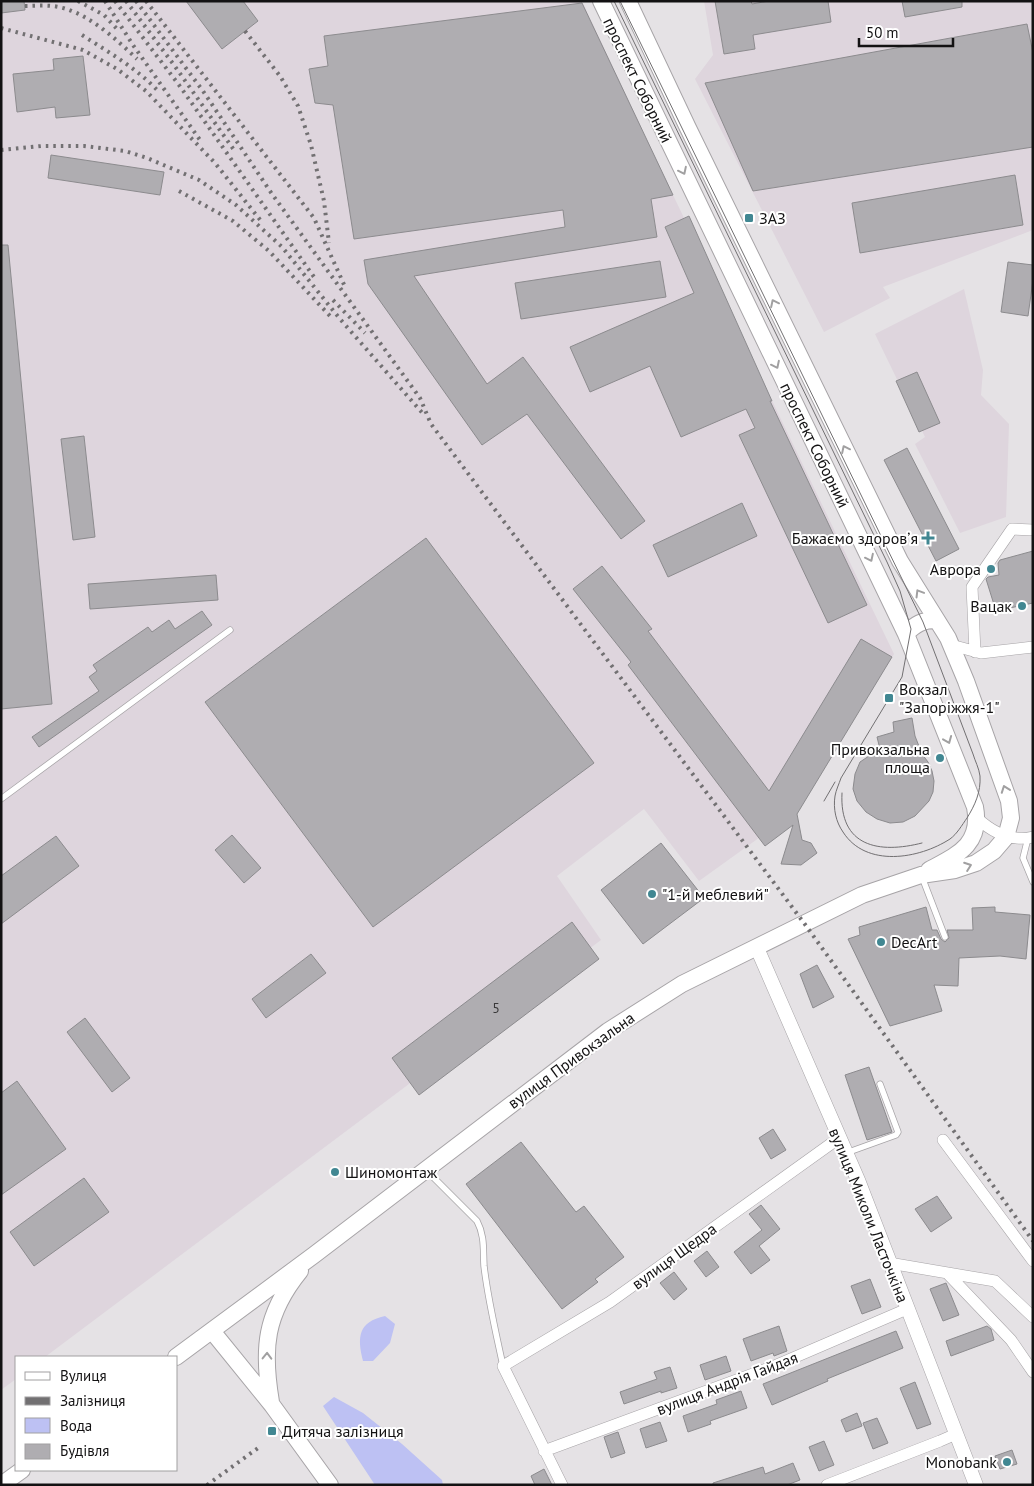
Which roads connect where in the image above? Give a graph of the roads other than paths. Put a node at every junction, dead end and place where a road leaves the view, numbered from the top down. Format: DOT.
graph roads {
  1 [pos="600,1"];
  2 [pos="628,1"];
  3 [pos="1033,530"];
  4 [pos="936,620"];
  5 [pos="230,630"];
  6 [pos="906,634"];
  7 [pos="951,645"];
  8 [pos="1033,647"];
  9 [pos="975,652"];
  10 [pos="1,799"];
  11 [pos="977,818"];
  12 [pos="1006,837"];
  13 [pos="1031,837"];
  14 [pos="921,875"];
  15 [pos="1033,882"];
  16 [pos="945,937"];
  17 [pos="756,948"];
  18 [pos="880,1084"];
  19 [pos="839,1138"];
  20 [pos="943,1140"];
  21 [pos="846,1153"];
  22 [pos="425,1170"];
  23 [pos="314,1255"];
  24 [pos="1033,1261"];
  25 [pos="889,1263"];
  26 [pos="947,1273"];
  27 [pos="907,1309"];
  28 [pos="1033,1317"];
  29 [pos="212,1331"];
  30 [pos="177,1356"];
  31 [pos="503,1366"];
  32 [pos="1033,1372"];
  33 [pos="272,1405"];
  34 [pos="956,1434"];
  35 [pos="544,1452"];
  36 [pos="20,1471"];
  37 [pos="1,1484"];
  38 [pos="330,1485"];
  39 [pos="562,1485"];
  40 [pos="827,1485"];
  41 [pos="976,1485"];
  1 -- 6 [label="main road, проспект Соборний, one-way"];
  4 -- 2 [label="main road, проспект Соборний, one-way"];
  3 -- 9 [label="street"];
  4 -- 6 [label="main road"];
  4 -- 7 [label="main road, проспект Соборний"];
  5 -- 10 [label="lane"];
  6 -- 11 [label="main road, проспект Соборний, one-way"];
  7 -- 9 [label="street"];
  12 -- 7 [label="main road, проспект Соборний, one-way"];
  8 -- 9 [label="street"];
  11 -- 12 [label="street"];
  11 -- 14 [label="main road"];
  12 -- 13 [label="street"];
  14 -- 12 [label="main road, вулиця Привокзальна, one-way"];
  13 -- 15 [label="lane"];
  14 -- 16 [label="lane"];
  14 -- 17 [label="main road, вулиця Привокзальна"];
  17 -- 19 [label="street, вулиця Миколи Ласточкіна"];
  17 -- 22 [label="main road, вулиця Привокзальна"];
  18 -- 21 [label="lane"];
  19 -- 21 [label="street, вулиця Миколи Ласточкіна"];
  19 -- 31 [label="street, вулиця Щедра"];
  20 -- 24 [label="street"];
  21 -- 25 [label="street, вулиця Миколи Ласточкіна"];
  22 -- 23 [label="main road, вулиця Привокзальна"];
  22 -- 31 [label="lane"];
  23 -- 29 [label="main road, вулиця Привокзальна"];
  33 -- 23 [label="main road, one-way"];
  25 -- 26 [label="street"];
  25 -- 27 [label="street, вулиця Миколи Ласточкіна"];
  26 -- 28 [label="street"];
  26 -- 32 [label="street"];
  27 -- 34 [label="street, вулиця Миколи Ласточкіна"];
  27 -- 35 [label="street, вулиця Андрія Гайдая"];
  29 -- 30 [label="main road, вулиця Привокзальна"];
  29 -- 33 [label="main road"];
  31 -- 35 [label="street"];
  33 -- 38 [label="main road"];
  34 -- 40 [label="street"];
  34 -- 41 [label="street, вулиця Миколи Ласточкіна"];
  35 -- 39 [label="street"];
  36 -- 37 [label="main road"];
}
